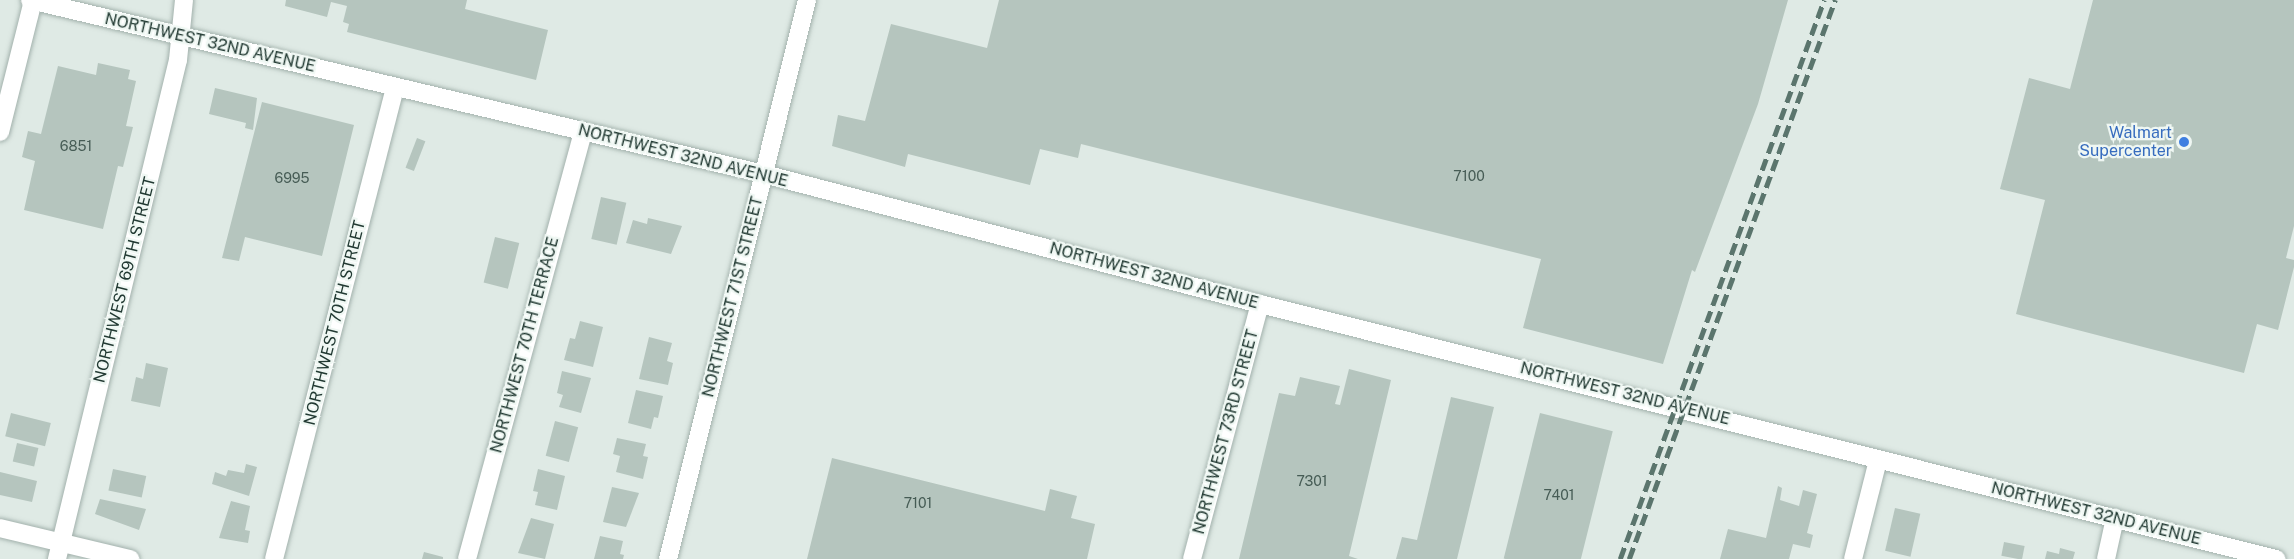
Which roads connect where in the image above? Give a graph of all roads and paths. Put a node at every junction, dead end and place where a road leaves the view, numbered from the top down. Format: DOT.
graph roads {
  1 [pos="32,0"];
  2 [pos="184,0"];
  3 [pos="807,0"];
  4 [pos="180,36"];
  5 [pos="395,87"];
  6 [pos="0,132"];
  7 [pos="583,132"];
  8 [pos="764,174"];
  9 [pos="1260,304"];
  10 [pos="1878,460"];
  11 [pos="2115,518"];
  12 [pos="0,528"];
  13 [pos="59,551"];
  14 [pos="130,559"];
  15 [pos="274,559"];
  16 [pos="467,559"];
  17 [pos="668,559"];
  18 [pos="1192,559"];
  19 [pos="1853,559"];
  20 [pos="2106,559"];
  21 [pos="2276,559"];
  1 -- 4 [label="street, NORTHWEST 32ND AVENUE"];
  1 -- 6 [label="street"];
  2 -- 4 [label="street, NORTHWEST 69TH STREET"];
  3 -- 8 [label="street, NORTHWEST 71ST STREET"];
  4 -- 5 [label="street, NORTHWEST 32ND AVENUE"];
  4 -- 13 [label="street, NORTHWEST 69TH STREET"];
  5 -- 7 [label="street, NORTHWEST 32ND AVENUE"];
  5 -- 15 [label="street, NORTHWEST 70TH STREET"];
  7 -- 8 [label="street, NORTHWEST 32ND AVENUE"];
  7 -- 16 [label="street, NORTHWEST 70TH TERRACE"];
  8 -- 9 [label="street, NORTHWEST 32ND AVENUE"];
  8 -- 17 [label="street, NORTHWEST 71ST STREET"];
  9 -- 10 [label="street, NORTHWEST 32ND AVENUE"];
  9 -- 18 [label="street, NORTHWEST 73RD STREET"];
  10 -- 11 [label="street, NORTHWEST 32ND AVENUE"];
  10 -- 19 [label="street"];
  11 -- 20 [label="street"];
  11 -- 21 [label="street, NORTHWEST 32ND AVENUE"];
  12 -- 13 [label="street"];
  13 -- 14 [label="street"];
}
